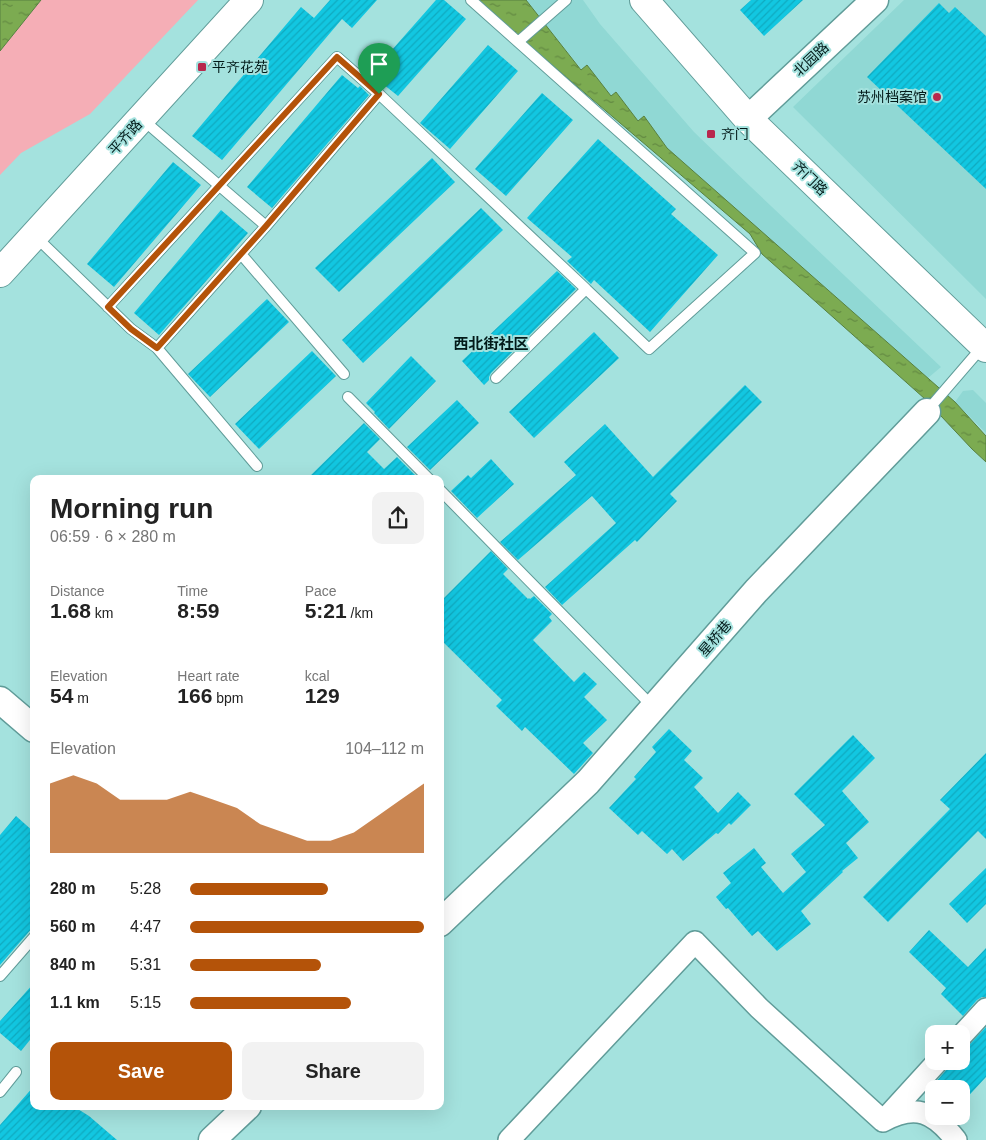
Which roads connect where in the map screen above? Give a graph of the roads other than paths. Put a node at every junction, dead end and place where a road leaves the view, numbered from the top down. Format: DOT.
graph roads {
  1 [pos="249,0"];
  2 [pos="471,0"];
  3 [pos="566,0"];
  4 [pos="644,0"];
  5 [pos="875,0"];
  6 [pos="519,41"];
  7 [pos="379,94"];
  8 [pos="142,118"];
  9 [pos="748,119"];
  10 [pos="220,186"];
  11 [pos="266,226"];
  12 [pos="34,236"];
  13 [pos="241,254"];
  14 [pos="0,273"];
  15 [pos="586,289"];
  16 [pos="108,307"];
  17 [pos="985,347"];
  18 [pos="157,348"];
  19 [pos="344,374"];
  20 [pos="496,378"];
  21 [pos="348,397"];
  22 [pos="926,412"];
  23 [pos="257,466"];
  24 [pos="425,475"];
  25 [pos="444,494"];
  26 [pos="0,700"];
  27 [pos="653,708"];
  28 [pos="30,726"];
  29 [pos="444,919"];
  30 [pos="30,942"];
  31 [pos="0,976"];
  32 [pos="986,1009"];
  33 [pos="970,1026"];
  34 [pos="930,1070"];
  35 [pos="16,1072"];
  36 [pos="0,1092"];
  37 [pos="244,1110"];
  38 [pos="883,1121"];
  39 [pos="212,1140"];
  40 [pos="509,1140"];
  41 [pos="956,1140"];
  1 -- 8 [label="main road, 平齐路"];
  2 -- 6 [label="lane"];
  3 -- 6 [label="lane"];
  4 -- 9 [label="main road, 齐门路"];
  5 -- 9 [label="street, 北园路"];
  6 -- 15 [label="lane"];
  7 -- 10 [label="lane"];
  7 -- 11 [label="lane"];
  7 -- 15 [label="lane"];
  8 -- 10 [label="lane"];
  8 -- 12 [label="main road, 平齐路"];
  9 -- 17 [label="main road, 齐门路"];
  10 -- 11 [label="lane"];
  10 -- 16 [label="lane"];
  11 -- 13 [label="lane"];
  12 -- 14 [label="main road, 平齐路"];
  12 -- 16 [label="lane"];
  13 -- 18 [label="lane"];
  13 -- 19 [label="lane"];
  15 -- 20 [label="lane"];
  16 -- 18 [label="lane"];
  17 -- 22 [label="lane, 星桥巷"];
  18 -- 23 [label="lane"];
  21 -- 24 [label="lane"];
  22 -- 27 [label="street, 星桥巷"];
  25 -- 27 [label="lane"];
  26 -- 28 [label="street"];
  27 -- 29 [label="street, 星桥巷"];
  30 -- 31 [label="lane"];
  32 -- 33 [label="street"];
  34 -- 38 [label="street"];
  35 -- 36 [label="lane"];
  37 -- 39 [label="street"];
  38 -- 40 [label="street"];
  38 -- 41 [label="street"];
}
